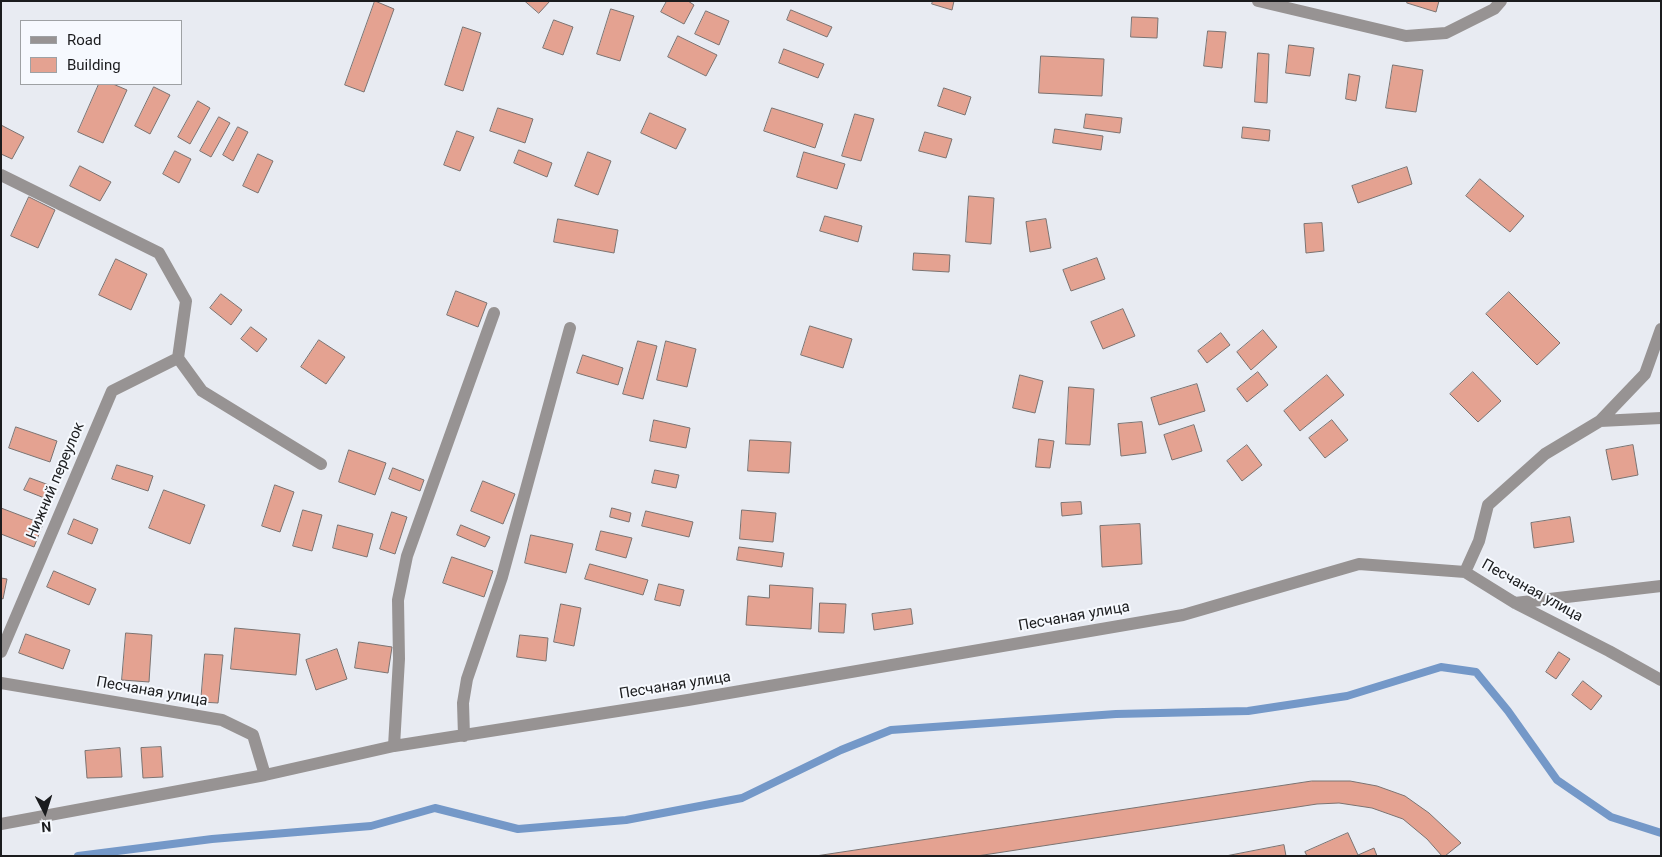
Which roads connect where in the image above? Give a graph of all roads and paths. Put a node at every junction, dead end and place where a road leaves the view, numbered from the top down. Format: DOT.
graph roads {
  1 [pos="1258,1"];
  2 [pos="1501,1"];
  3 [pos="1,175"];
  4 [pos="494,313"];
  5 [pos="570,328"];
  6 [pos="1661,329"];
  7 [pos="178,358"];
  8 [pos="1661,418"];
  9 [pos="1600,421"];
  10 [pos="321,464"];
  11 [pos="1465,572"];
  12 [pos="1661,586"];
  13 [pos="1515,603"];
  14 [pos="1,652"];
  15 [pos="1661,680"];
  16 [pos="1,683"];
  17 [pos="464,736"];
  18 [pos="394,746"];
  19 [pos="265,775"];
  20 [pos="1,824"];
  1 -- 2 [label="street"];
  3 -- 7 [label="street"];
  4 -- 18 [label="street"];
  5 -- 17 [label="street"];
  6 -- 9 [label="street"];
  7 -- 10 [label="street"];
  7 -- 14 [label="street, Нижний переулок"];
  8 -- 9 [label="street"];
  9 -- 11 [label="street"];
  11 -- 13 [label="street, Песчаная улица"];
  11 -- 17 [label="street, Песчаная улица"];
  12 -- 13 [label="street"];
  13 -- 15 [label="street, Песчаная улица"];
  16 -- 19 [label="street, Песчаная улица"];
  17 -- 18 [label="street, Песчаная улица"];
  18 -- 19 [label="street, Песчаная улица"];
  19 -- 20 [label="street, Песчаная улица"];
}
